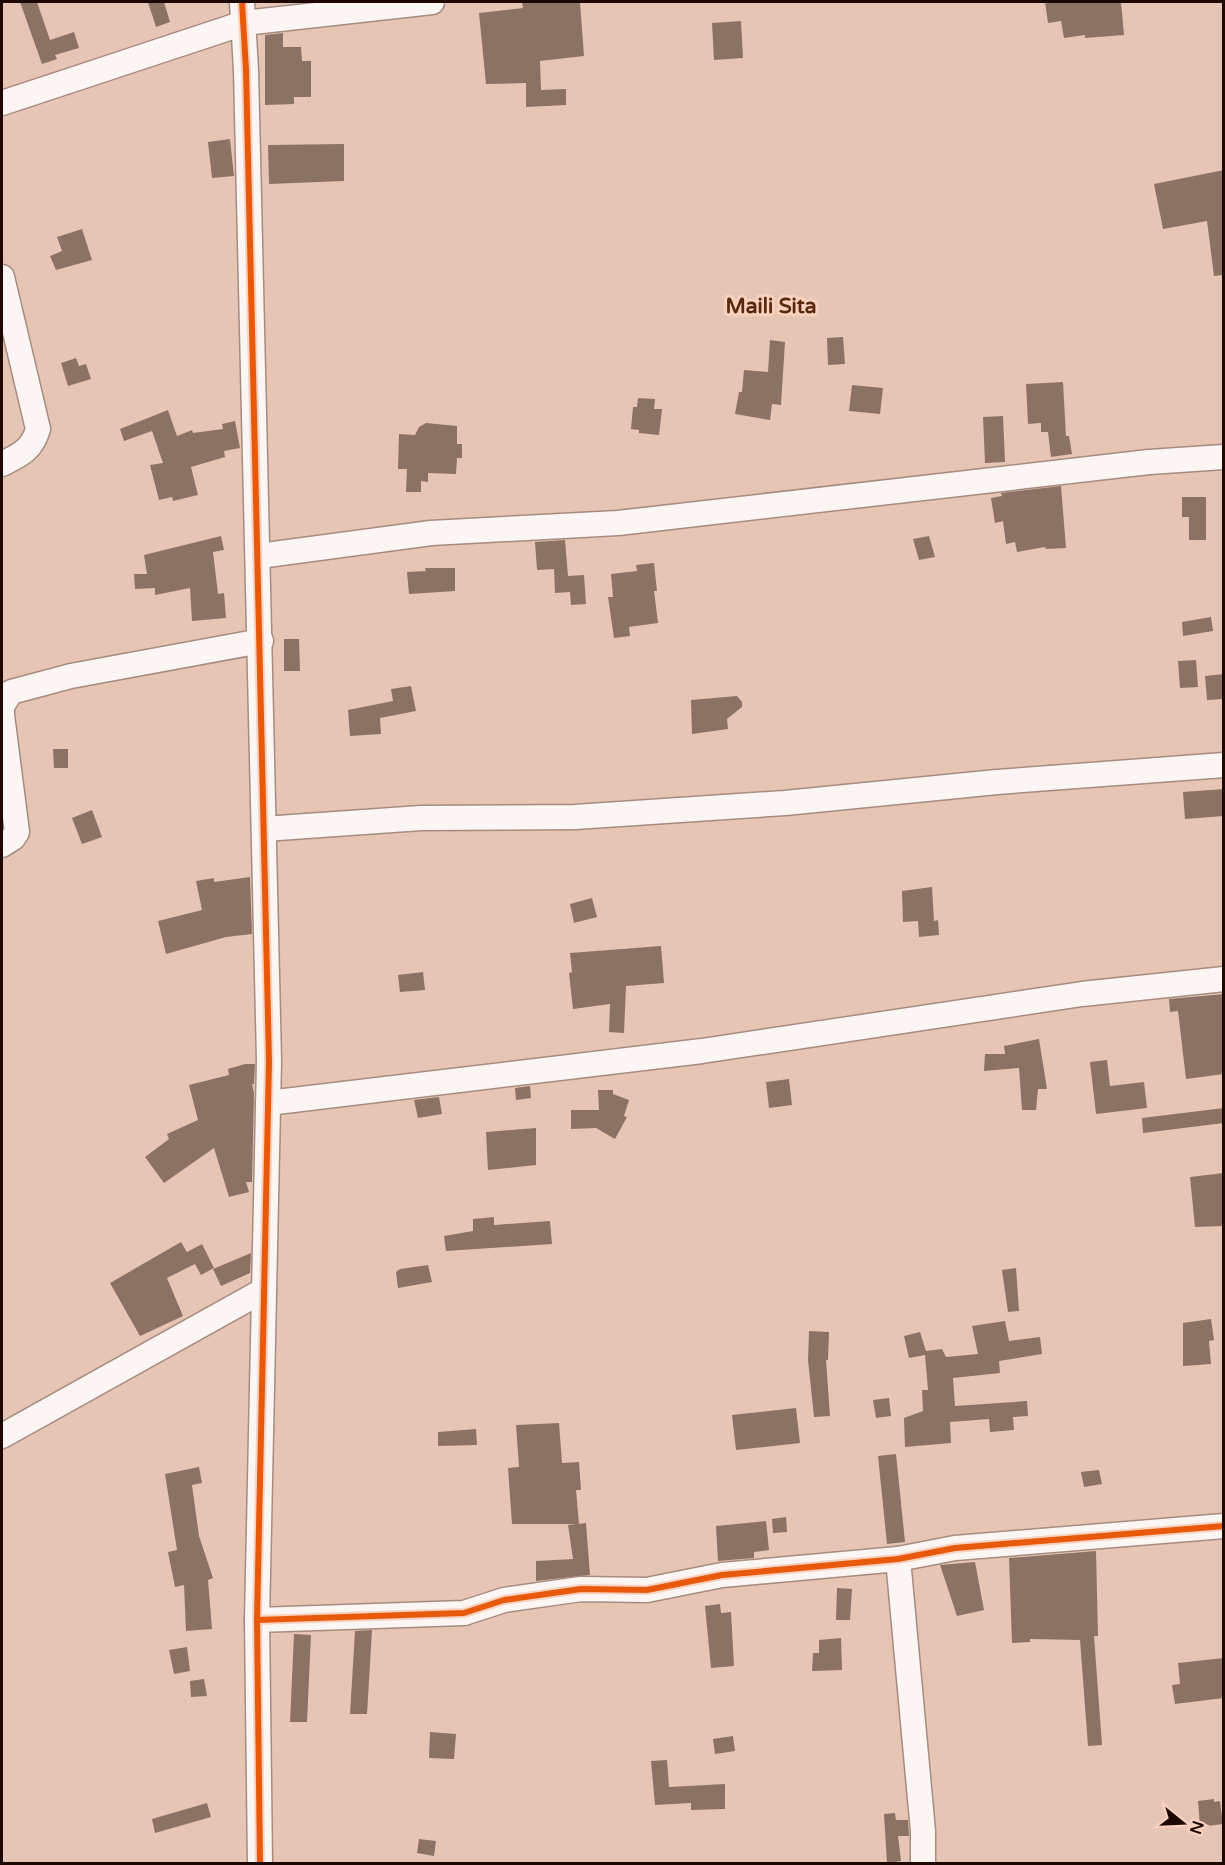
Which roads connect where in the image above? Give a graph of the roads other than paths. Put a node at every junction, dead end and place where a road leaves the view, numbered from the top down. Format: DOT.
graph roads {
  1 [pos="432,2"];
  2 [pos="243,12"];
  3 [pos="2,103"];
  4 [pos="2,277"];
  5 [pos="1224,457"];
  6 [pos="2,464"];
  7 [pos="259,556"];
  8 [pos="261,641"];
  9 [pos="1224,765"];
  10 [pos="264,829"];
  11 [pos="2,844"];
  12 [pos="1224,978"];
  13 [pos="268,1103"];
  14 [pos="264,1290"];
  15 [pos="2,1436"];
  16 [pos="1224,1526"];
  17 [pos="898,1559"];
  18 [pos="257,1620"];
  19 [pos="260,1863"];
  20 [pos="923,1863"];
  1 -- 2 [label="street"];
  2 -- 3 [label="street"];
  2 -- 7 [label="street"];
  4 -- 6 [label="street"];
  5 -- 7 [label="street"];
  7 -- 8 [label="street"];
  8 -- 10 [label="street"];
  8 -- 11 [label="street"];
  9 -- 10 [label="street"];
  10 -- 13 [label="street"];
  12 -- 13 [label="street"];
  13 -- 14 [label="street"];
  14 -- 15 [label="street"];
  14 -- 18 [label="street"];
  16 -- 17 [label="street"];
  17 -- 18 [label="street"];
  17 -- 20 [label="street"];
  18 -- 19 [label="street"];
}
